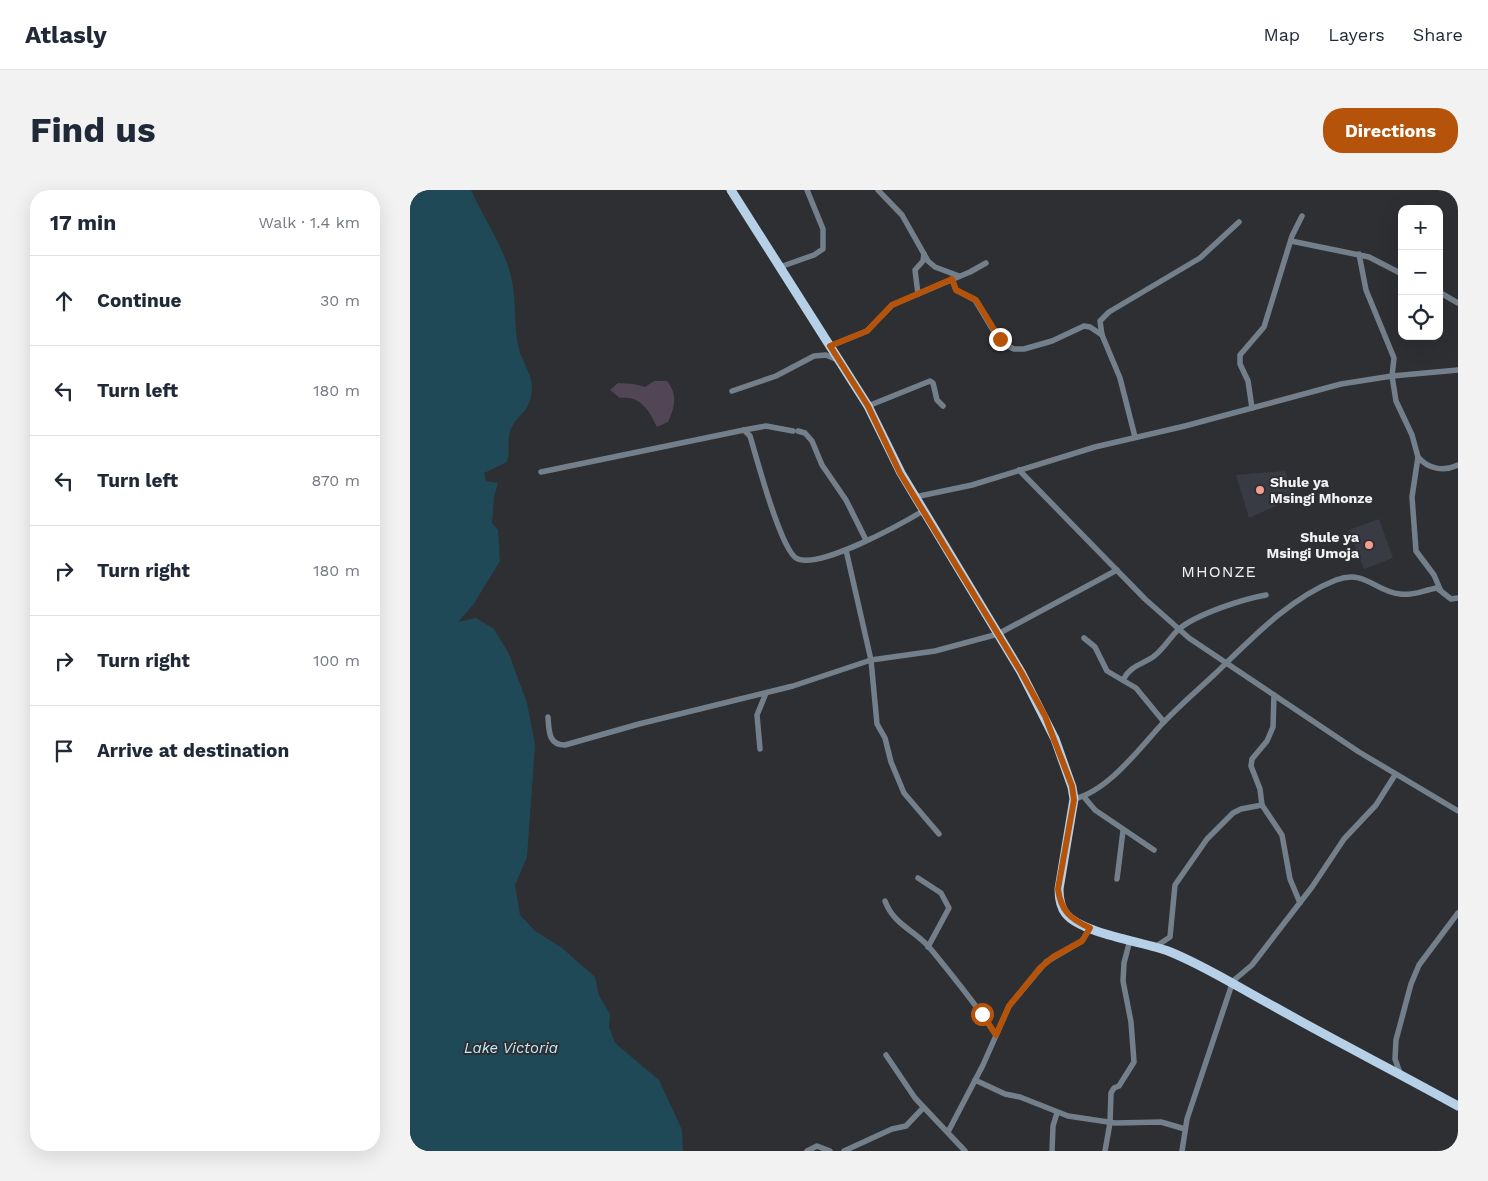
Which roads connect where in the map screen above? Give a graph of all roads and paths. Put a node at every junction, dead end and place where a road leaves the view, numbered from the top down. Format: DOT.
graph roads {
  1 [pos="731,190"];
  2 [pos="807,190"];
  3 [pos="878,190"];
  4 [pos="1302,216"];
  5 [pos="1239,222"];
  6 [pos="1291,241"];
  7 [pos="924,254"];
  8 [pos="1359,254"];
  9 [pos="986,263"];
  10 [pos="780,267"];
  11 [pos="1398,272"];
  12 [pos="960,277"];
  13 [pos="952,279"];
  14 [pos="918,294"];
  15 [pos="1443,294"];
  16 [pos="1458,302"];
  17 [pos="1102,334"];
  18 [pos="830,346"];
  19 [pos="840,361"];
  20 [pos="1458,370"];
  21 [pos="1392,376"];
  22 [pos="732,391"];
  23 [pos="868,406"];
  24 [pos="943,406"];
  25 [pos="1252,408"];
  26 [pos="744,430"];
  27 [pos="1134,437"];
  28 [pos="1418,458"];
  29 [pos="1458,465"];
  30 [pos="1019,470"];
  31 [pos="540,472"];
  32 [pos="915,497"];
  33 [pos="923,511"];
  34 [pos="866,540"];
  35 [pos="846,550"];
  36 [pos="1117,570"];
  37 [pos="1440,589"];
  38 [pos="1266,595"];
  39 [pos="1458,598"];
  40 [pos="1179,629"];
  41 [pos="998,634"];
  42 [pos="1084,638"];
  43 [pos="871,660"];
  44 [pos="1225,664"];
  45 [pos="1123,680"];
  46 [pos="766,692"];
  47 [pos="1274,695"];
  48 [pos="548,717"];
  49 [pos="1164,722"];
  50 [pos="760,748"];
  51 [pos="1396,775"];
  52 [pos="1079,798"];
  53 [pos="1262,805"];
  54 [pos="1458,811"];
  55 [pos="1123,831"];
  56 [pos="939,834"];
  57 [pos="1154,850"];
  58 [pos="918,878"];
  59 [pos="1116,879"];
  60 [pos="885,901"];
  61 [pos="1300,903"];
  62 [pos="1458,913"];
  63 [pos="1090,928"];
  64 [pos="1130,940"];
  65 [pos="928,947"];
  66 [pos="1155,948"];
  67 [pos="1233,982"];
  68 [pos="996,1035"];
  69 [pos="886,1055"];
  70 [pos="1400,1074"];
  71 [pos="975,1080"];
  72 [pos="1458,1106"];
  73 [pos="922,1108"];
  74 [pos="1057,1113"];
  75 [pos="1110,1122"];
  76 [pos="1185,1129"];
  77 [pos="948,1132"];
  78 [pos="807,1151"];
  79 [pos="830,1151"];
  80 [pos="844,1151"];
  81 [pos="965,1151"];
  82 [pos="1052,1151"];
  83 [pos="1105,1151"];
  84 [pos="1182,1151"];
  1 -- 10 [label="main road"];
  2 -- 10 [label="street"];
  3 -- 7 [label="street"];
  4 -- 6 [label="street"];
  5 -- 17 [label="street"];
  6 -- 8 [label="street"];
  6 -- 25 [label="street"];
  7 -- 12 [label="street"];
  7 -- 14 [label="street"];
  8 -- 11 [label="street"];
  8 -- 21 [label="street"];
  9 -- 12 [label="street"];
  10 -- 18 [label="main road"];
  12 -- 13 [label="street"];
  13 -- 14 [label="street"];
  13 -- 17 [label="street"];
  14 -- 18 [label="street"];
  15 -- 16 [label="street"];
  17 -- 27 [label="street"];
  18 -- 19 [label="main road"];
  19 -- 22 [label="street"];
  19 -- 23 [label="main road"];
  20 -- 21 [label="street"];
  21 -- 25 [label="street"];
  21 -- 28 [label="street"];
  23 -- 24 [label="street"];
  23 -- 32 [label="main road"];
  25 -- 27 [label="street"];
  26 -- 31 [label="street"];
  26 -- 34 [label="street"];
  26 -- 35 [label="street"];
  27 -- 30 [label="street"];
  28 -- 29 [label="street"];
  28 -- 37 [label="street"];
  30 -- 32 [label="street"];
  30 -- 36 [label="street"];
  32 -- 33 [label="main road"];
  33 -- 34 [label="street"];
  33 -- 41 [label="main road"];
  34 -- 35 [label="street"];
  35 -- 43 [label="street"];
  36 -- 40 [label="street"];
  36 -- 41 [label="street"];
  37 -- 39 [label="street"];
  37 -- 44 [label="street"];
  38 -- 40 [label="street"];
  40 -- 44 [label="street"];
  40 -- 45 [label="street"];
  41 -- 43 [label="street"];
  41 -- 52 [label="main road"];
  42 -- 45 [label="street"];
  43 -- 46 [label="street"];
  43 -- 56 [label="street"];
  44 -- 47 [label="street"];
  44 -- 49 [label="street"];
  45 -- 49 [label="street"];
  46 -- 48 [label="street"];
  46 -- 50 [label="street"];
  47 -- 51 [label="street"];
  47 -- 53 [label="street"];
  49 -- 52 [label="street"];
  51 -- 54 [label="street"];
  51 -- 61 [label="street"];
  52 -- 55 [label="street"];
  52 -- 63 [label="main road"];
  53 -- 61 [label="street"];
  53 -- 66 [label="street"];
  55 -- 57 [label="street"];
  55 -- 59 [label="street"];
  58 -- 65 [label="street"];
  60 -- 65 [label="street"];
  61 -- 67 [label="street"];
  62 -- 70 [label="street"];
  63 -- 64 [label="main road"];
  63 -- 68 [label="street"];
  64 -- 66 [label="main road"];
  64 -- 75 [label="street"];
  65 -- 68 [label="street"];
  66 -- 67 [label="main road"];
  67 -- 70 [label="main road"];
  67 -- 76 [label="street"];
  68 -- 71 [label="street"];
  69 -- 73 [label="street"];
  70 -- 72 [label="main road"];
  71 -- 74 [label="street"];
  71 -- 77 [label="street"];
  73 -- 77 [label="street"];
  73 -- 80 [label="street"];
  74 -- 75 [label="street"];
  74 -- 82 [label="street"];
  75 -- 76 [label="street"];
  75 -- 83 [label="street"];
  76 -- 84 [label="street"];
  77 -- 81 [label="street"];
  78 -- 79 [label="street"];
}
